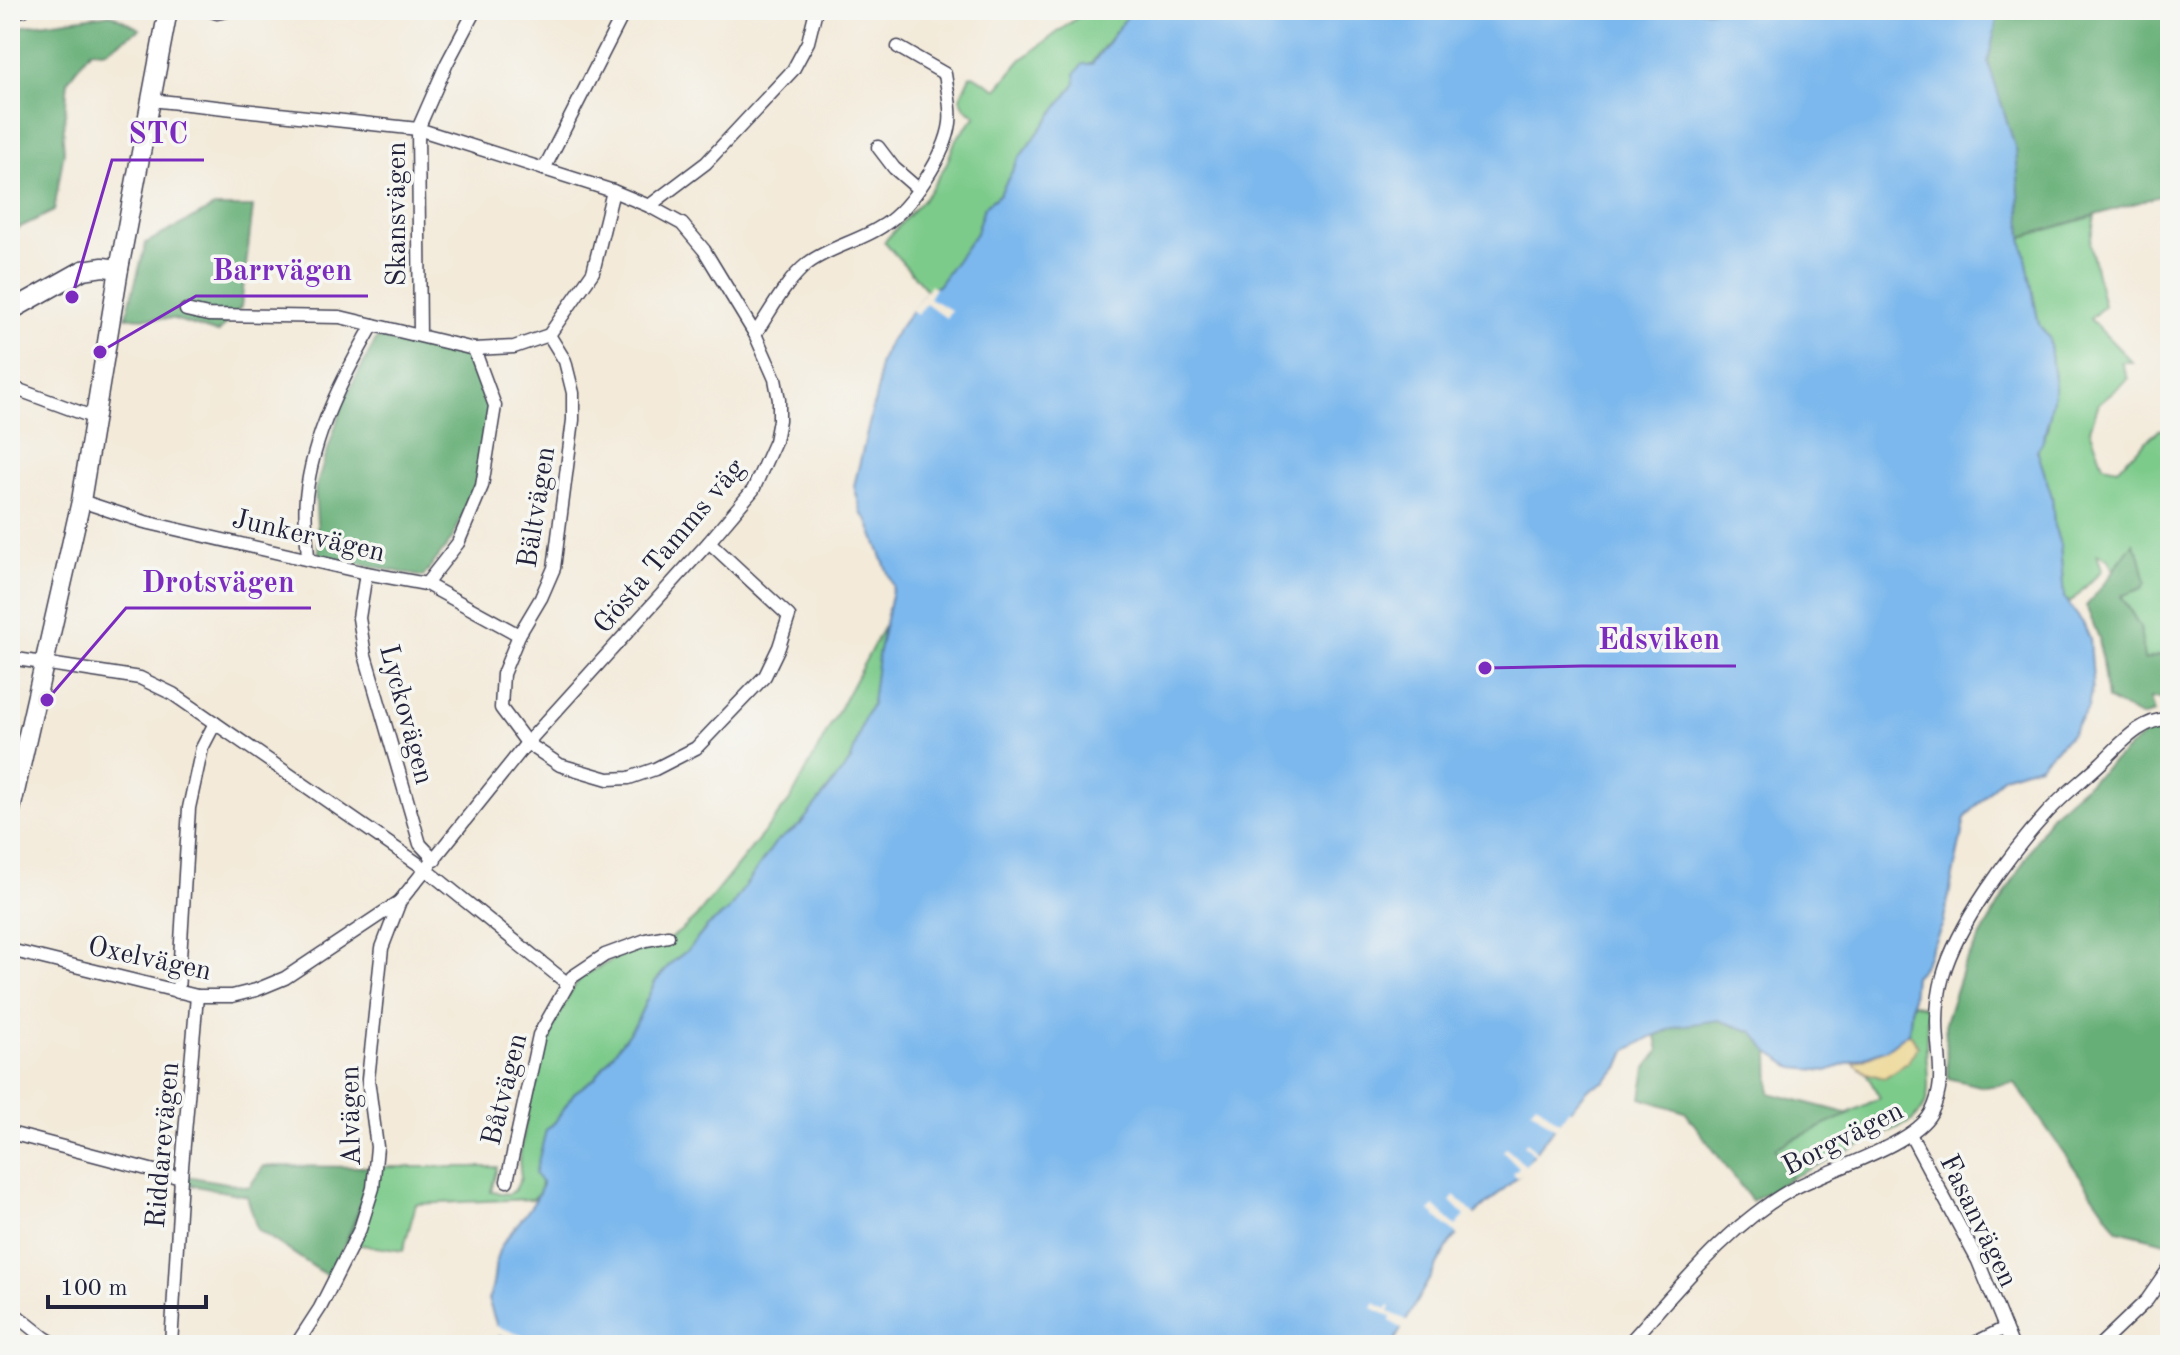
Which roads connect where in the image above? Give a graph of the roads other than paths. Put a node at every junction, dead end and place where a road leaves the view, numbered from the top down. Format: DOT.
graph roads {
  1 [pos="24,10"];
  2 [pos="208,10"];
  3 [pos="232,10"];
  4 [pos="475,10"];
  5 [pos="625,10"];
  6 [pos="816,10"];
  7 [pos="162,11"];
  8 [pos="10,13"];
  9 [pos="898,47"];
  10 [pos="151,100"];
  11 [pos="418,129"];
  12 [pos="878,147"];
  13 [pos="544,169"];
  14 [pos="917,188"];
  15 [pos="613,191"];
  16 [pos="649,206"];
  17 [pos="119,269"];
  18 [pos="186,310"];
  19 [pos="10,311"];
  20 [pos="373,325"];
  21 [pos="755,334"];
  22 [pos="420,335"];
  23 [pos="549,335"];
  24 [pos="474,349"];
  25 [pos="10,394"];
  26 [pos="95,418"];
  27 [pos="81,501"];
  28 [pos="709,542"];
  29 [pos="308,558"];
  30 [pos="366,573"];
  31 [pos="426,584"];
  32 [pos="519,635"];
  33 [pos="10,658"];
  34 [pos="46,663"];
  35 [pos="2170,719"];
  36 [pos="215,723"];
  37 [pos="527,743"];
  38 [pos="10,814"];
  39 [pos="427,869"];
  40 [pos="400,901"];
  41 [pos="668,936"];
  42 [pos="10,950"];
  43 [pos="568,984"];
  44 [pos="178,992"];
  45 [pos="197,996"];
  46 [pos="10,1133"];
  47 [pos="1910,1134"];
  48 [pos="181,1178"];
  49 [pos="507,1181"];
  50 [pos="2170,1267"];
  51 [pos="10,1310"];
  52 [pos="2005,1328"];
  53 [pos="57,1345"];
  54 [pos="171,1345"];
  55 [pos="296,1345"];
  56 [pos="1627,1345"];
  57 [pos="1971,1345"];
  58 [pos="2012,1345"];
  59 [pos="2100,1345"];
  1 -- 8 [label="street"];
  2 -- 3 [label="street"];
  4 -- 11 [label="street, Skansvägen"];
  5 -- 13 [label="street"];
  6 -- 16 [label="street"];
  7 -- 10 [label="street"];
  9 -- 14 [label="street"];
  10 -- 11 [label="street, Gösta Tamms väg"];
  10 -- 17 [label="street"];
  11 -- 13 [label="street, Gösta Tamms väg"];
  11 -- 22 [label="street, Skansvägen"];
  12 -- 14 [label="street"];
  13 -- 15 [label="street, Gösta Tamms väg"];
  14 -- 21 [label="street"];
  15 -- 16 [label="street, Gösta Tamms väg"];
  15 -- 23 [label="street"];
  16 -- 21 [label="street, Gösta Tamms väg"];
  17 -- 19 [label="street"];
  17 -- 26 [label="street"];
  18 -- 20 [label="street"];
  20 -- 22 [label="street"];
  20 -- 29 [label="street"];
  21 -- 28 [label="street, Gösta Tamms väg"];
  22 -- 24 [label="street"];
  23 -- 24 [label="street"];
  23 -- 32 [label="street, Bältvägen"];
  24 -- 31 [label="street"];
  25 -- 26 [label="street"];
  26 -- 27 [label="street"];
  27 -- 29 [label="street, Junkervägen"];
  27 -- 34 [label="street"];
  28 -- 37 [label="street, Gösta Tamms väg"];
  28 -- 37 [label="street, Bältvägen"];
  29 -- 30 [label="street, Junkervägen"];
  30 -- 31 [label="street, Junkervägen"];
  30 -- 39 [label="street, Lyckovägen"];
  31 -- 32 [label="street, Junkervägen"];
  32 -- 37 [label="street, Bältvägen"];
  33 -- 34 [label="street"];
  34 -- 36 [label="street"];
  34 -- 38 [label="street"];
  35 -- 47 [label="street, Borgvägen"];
  36 -- 39 [label="street"];
  36 -- 44 [label="street"];
  37 -- 39 [label="street, Gösta Tamms väg"];
  39 -- 40 [label="street, Alvägen"];
  39 -- 43 [label="street"];
  40 -- 45 [label="street, Oxelvägen"];
  40 -- 55 [label="street, Alvägen"];
  41 -- 43 [label="street, Båtvägen"];
  42 -- 44 [label="street, Oxelvägen"];
  43 -- 49 [label="street, Båtvägen"];
  44 -- 45 [label="street, Oxelvägen"];
  45 -- 48 [label="street, Riddarevägen"];
  46 -- 48 [label="street"];
  47 -- 52 [label="street, Fasanvägen"];
  47 -- 56 [label="street, Borgvägen"];
  48 -- 54 [label="street, Riddarevägen"];
  50 -- 59 [label="street"];
  51 -- 53 [label="street"];
  52 -- 57 [label="street, Fasanvägen"];
  52 -- 58 [label="street, Fasanvägen"];
}
